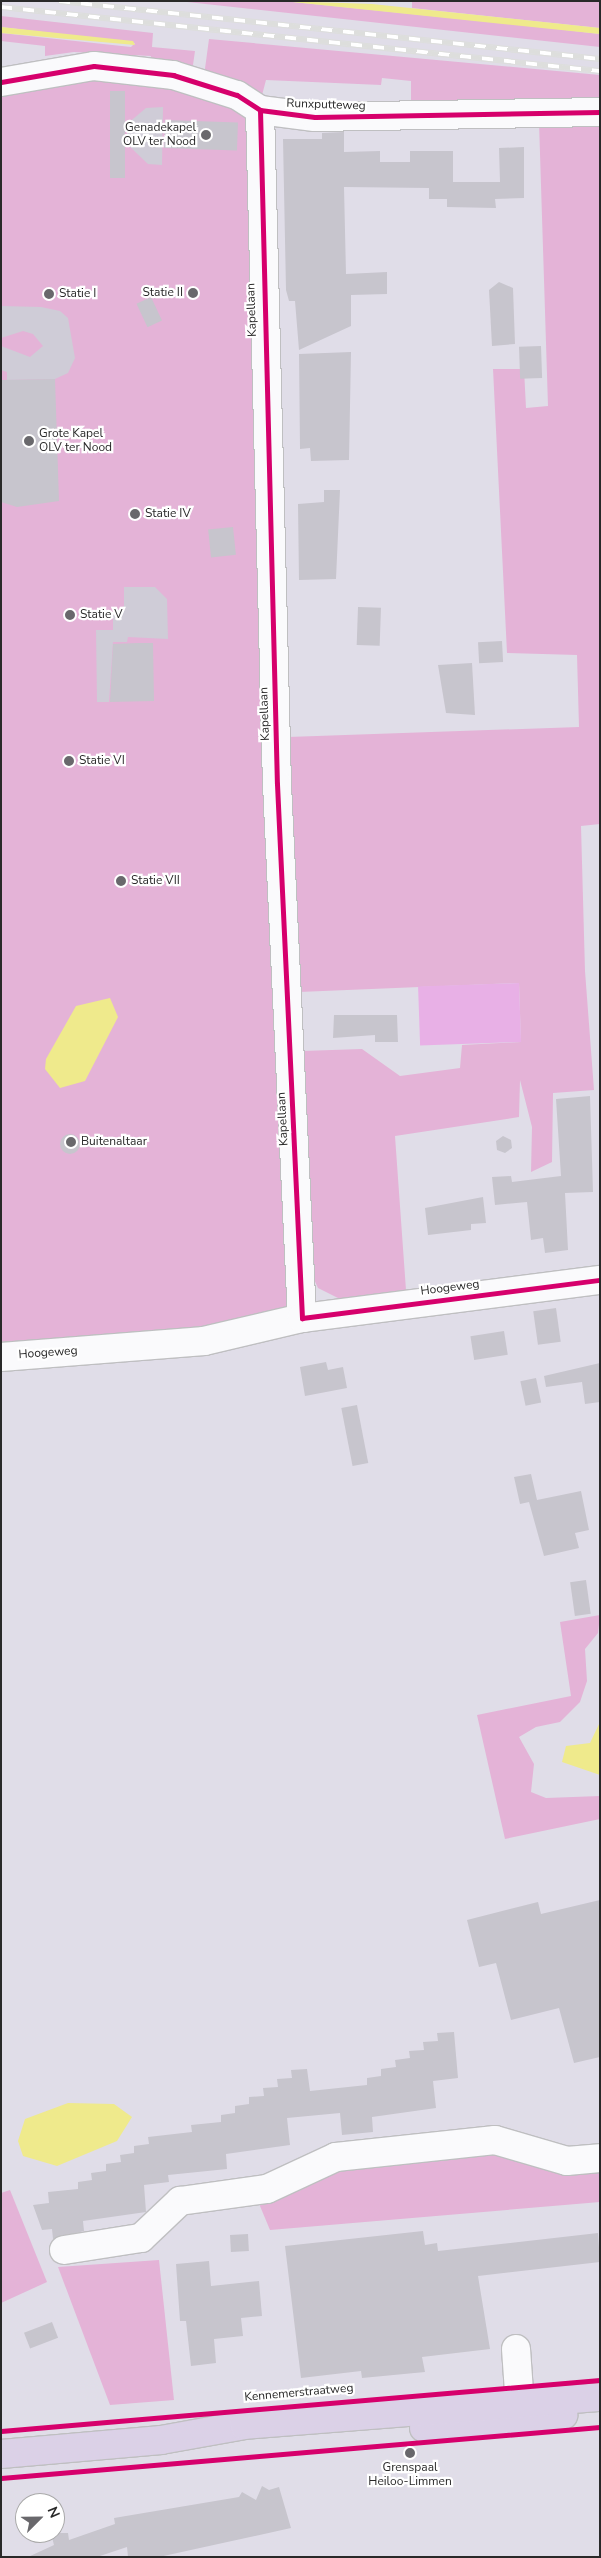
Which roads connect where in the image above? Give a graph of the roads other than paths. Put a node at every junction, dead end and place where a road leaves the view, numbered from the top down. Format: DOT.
graph roads {
  1 [pos="1,82"];
  2 [pos="260,110"];
  3 [pos="600,112"];
  4 [pos="600,1280"];
  5 [pos="302,1318"];
  6 [pos="1,1357"];
  7 [pos="600,2158"];
  8 [pos="64,2250"];
  9 [pos="516,2349"];
  10 [pos="600,2398"];
  11 [pos="520,2410"];
  12 [pos="600,2411"];
  13 [pos="1,2454"];
  1 -- 2 [label="street, Runxputteweg"];
  2 -- 3 [label="street, Runxputteweg"];
  2 -- 5 [label="street, Kapellaan"];
  4 -- 5 [label="street, Hoogeweg"];
  5 -- 6 [label="street, Hoogeweg"];
  7 -- 8 [label="street"];
  9 -- 11 [label="street"];
  10 -- 11 [label="main road"];
  11 -- 12 [label="main road"];
  11 -- 13 [label="main road"];
}
